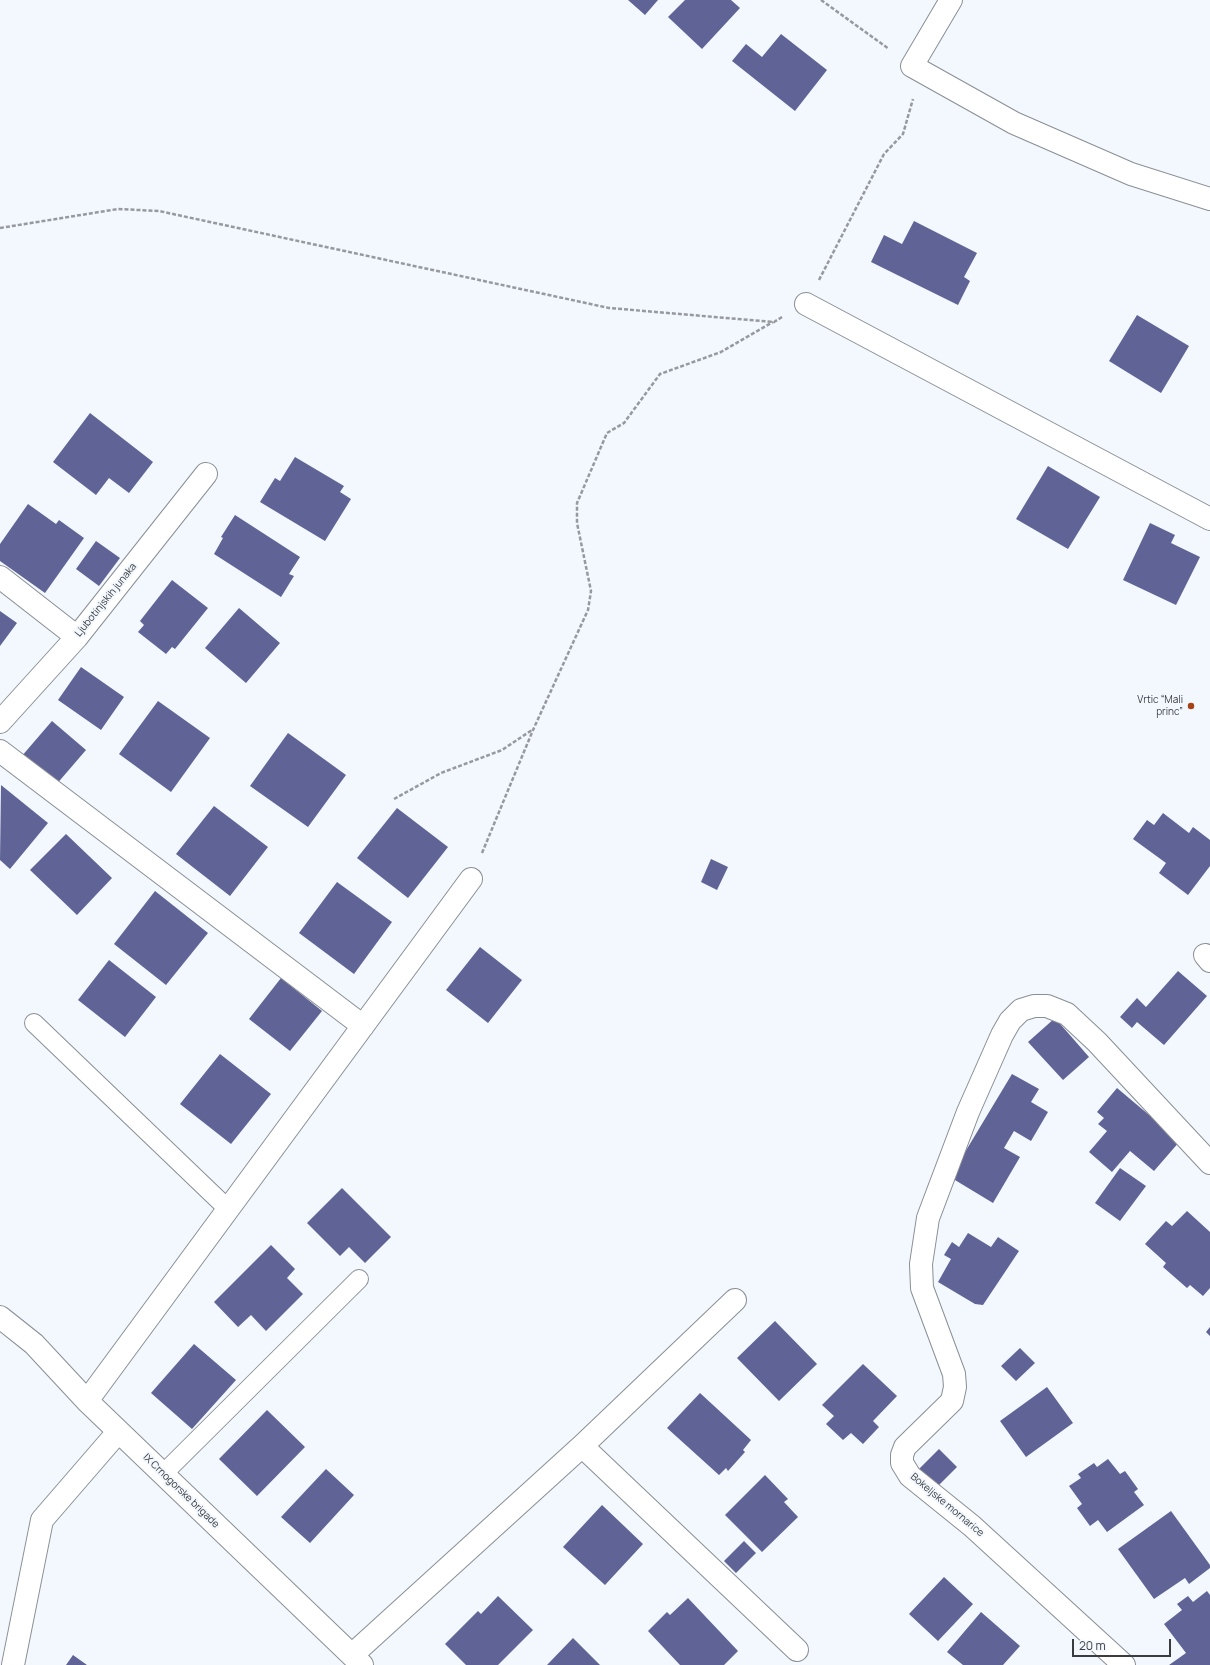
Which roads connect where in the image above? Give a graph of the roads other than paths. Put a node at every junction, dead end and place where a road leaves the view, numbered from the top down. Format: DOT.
graph roads {
  1 [pos="951,0"];
  2 [pos="1210,199"];
  3 [pos="806,304"];
  4 [pos="206,474"];
  5 [pos="1210,519"];
  6 [pos="0,577"];
  7 [pos="77,637"];
  8 [pos="0,722"];
  9 [pos="0,751"];
  10 [pos="471,879"];
  11 [pos="34,1023"];
  12 [pos="363,1026"];
  13 [pos="1210,1163"];
  14 [pos="228,1209"];
  15 [pos="359,1279"];
  16 [pos="735,1300"];
  17 [pos="0,1317"];
  18 [pos="87,1401"];
  19 [pos="118,1432"];
  20 [pos="582,1446"];
  21 [pos="163,1474"];
  22 [pos="797,1650"];
  23 [pos="357,1660"];
  24 [pos="13,1665"];
  25 [pos="1124,1665"];
  1 -- 2 [label="street"];
  3 -- 5 [label="street"];
  4 -- 7 [label="street, Ljubotinjskih junaka"];
  6 -- 7 [label="street"];
  7 -- 8 [label="street, Ljubotinjskih junaka"];
  9 -- 12 [label="street"];
  10 -- 12 [label="street"];
  11 -- 14 [label="lane"];
  12 -- 14 [label="street"];
  13 -- 25 [label="street, Bokeljske mornarice"];
  14 -- 18 [label="street"];
  15 -- 21 [label="lane"];
  16 -- 20 [label="street"];
  17 -- 18 [label="street, IX Crnogorske brigade"];
  18 -- 19 [label="street, IX Crnogorske brigade"];
  19 -- 21 [label="street, IX Crnogorske brigade"];
  19 -- 24 [label="street"];
  20 -- 22 [label="street"];
  20 -- 23 [label="street"];
  21 -- 23 [label="street, IX Crnogorske brigade"];
}
